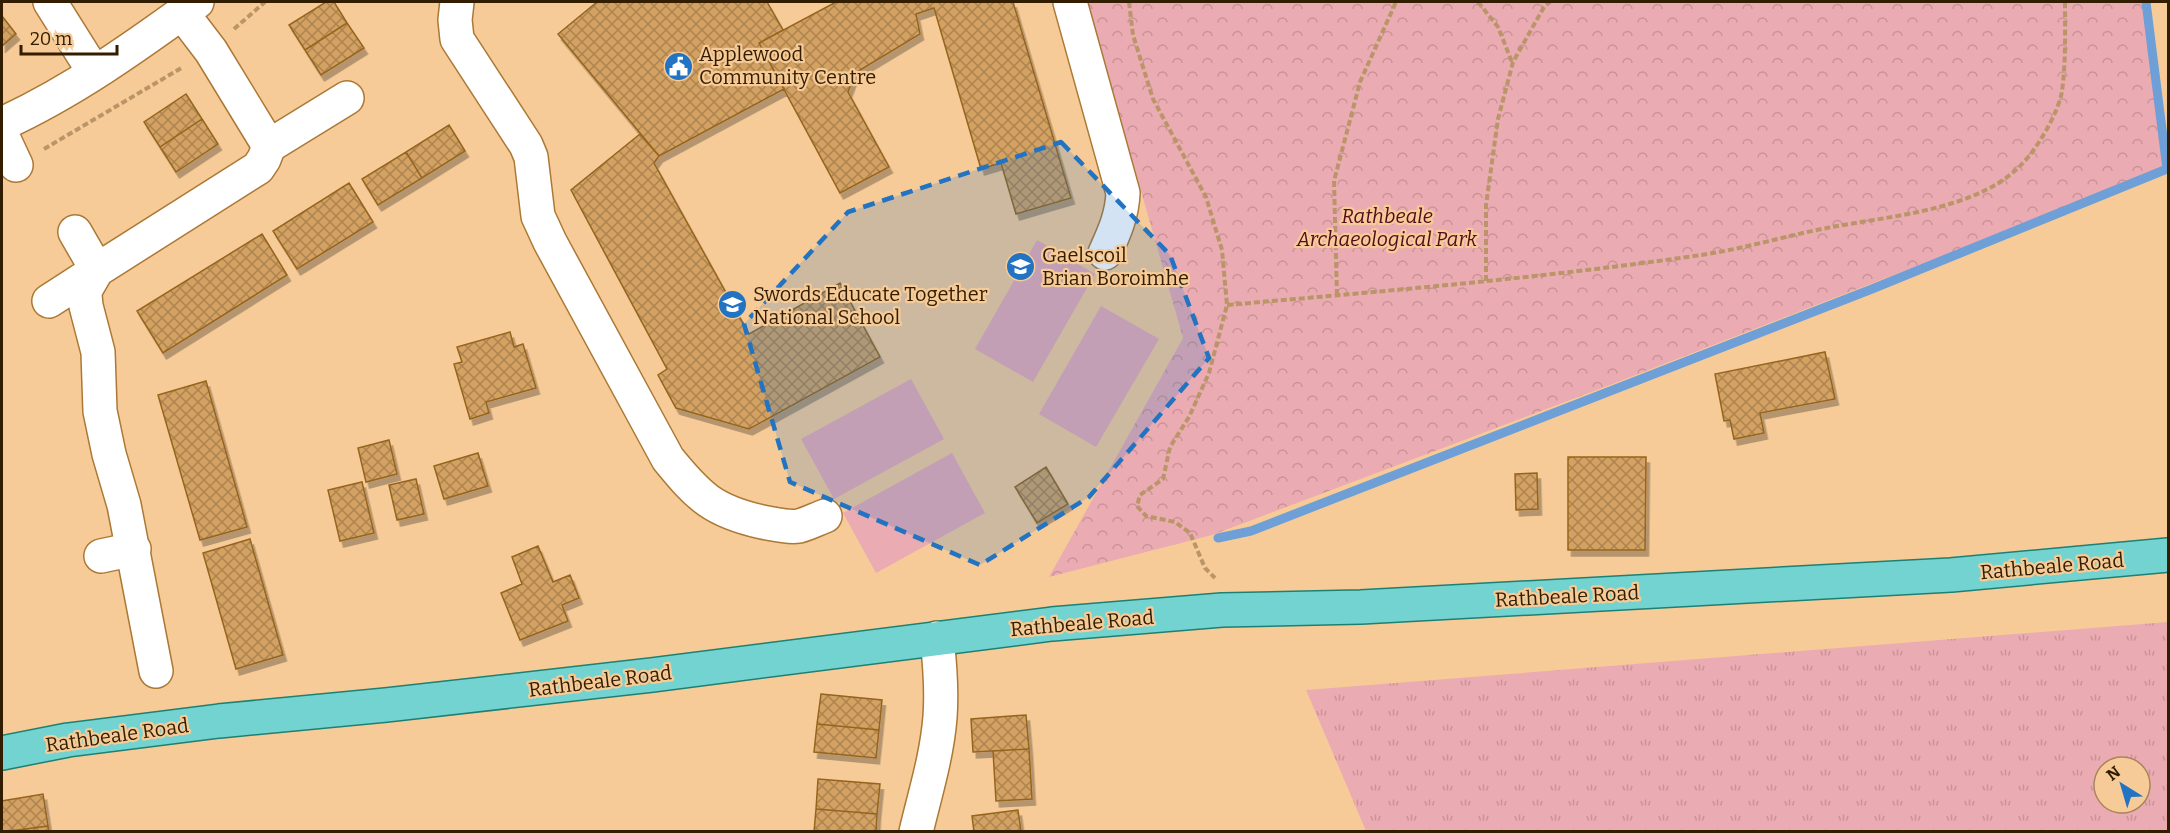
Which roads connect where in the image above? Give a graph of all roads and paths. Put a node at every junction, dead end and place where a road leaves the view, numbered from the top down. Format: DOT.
graph roads {
  1 [pos="50,2"];
  2 [pos="265,2"];
  3 [pos="457,2"];
  4 [pos="1070,2"];
  5 [pos="1129,2"];
  6 [pos="1396,2"];
  7 [pos="1478,2"];
  8 [pos="1550,2"];
  9 [pos="2065,2"];
  10 [pos="189,7"];
  11 [pos="211,51"];
  12 [pos="1513,62"];
  13 [pos="94,72"];
  14 [pos="347,98"];
  15 [pos="2,124"];
  16 [pos="2,135"];
  17 [pos="269,146"];
  18 [pos="16,165"];
  19 [pos="75,232"];
  20 [pos="1105,253"];
  21 [pos="97,270"];
  22 [pos="1486,281"];
  23 [pos="1336,295"];
  24 [pos="48,300"];
  25 [pos="1227,305"];
  26 [pos="825,516"];
  27 [pos="134,549"];
  28 [pos="2169,555"];
  29 [pos="101,556"];
  30 [pos="1221,585"];
  31 [pos="937,638"];
  32 [pos="156,671"];
  33 [pos="2,753"];
  34 [pos="916,831"];
  1 -- 13 [label="street"];
  2 -- 11 [label="path"];
  3 -- 26 [label="street"];
  4 -- 20 [label="street"];
  5 -- 25 [label="path"];
  6 -- 23 [label="path"];
  7 -- 12 [label="path"];
  8 -- 12 [label="path"];
  9 -- 22 [label="path"];
  10 -- 11 [label="street"];
  10 -- 13 [label="street"];
  11 -- 17 [label="street"];
  11 -- 18 [label="path"];
  12 -- 22 [label="path"];
  13 -- 15 [label="street"];
  14 -- 17 [label="street"];
  16 -- 18 [label="street"];
  17 -- 21 [label="street"];
  19 -- 21 [label="street"];
  21 -- 24 [label="street"];
  21 -- 27 [label="street"];
  22 -- 23 [label="path"];
  23 -- 25 [label="path"];
  25 -- 30 [label="path"];
  27 -- 29 [label="street"];
  27 -- 32 [label="street"];
  28 -- 31 [label="main road, Rathbeale Road"];
  31 -- 33 [label="main road, Rathbeale Road"];
  31 -- 34 [label="street"];
}
